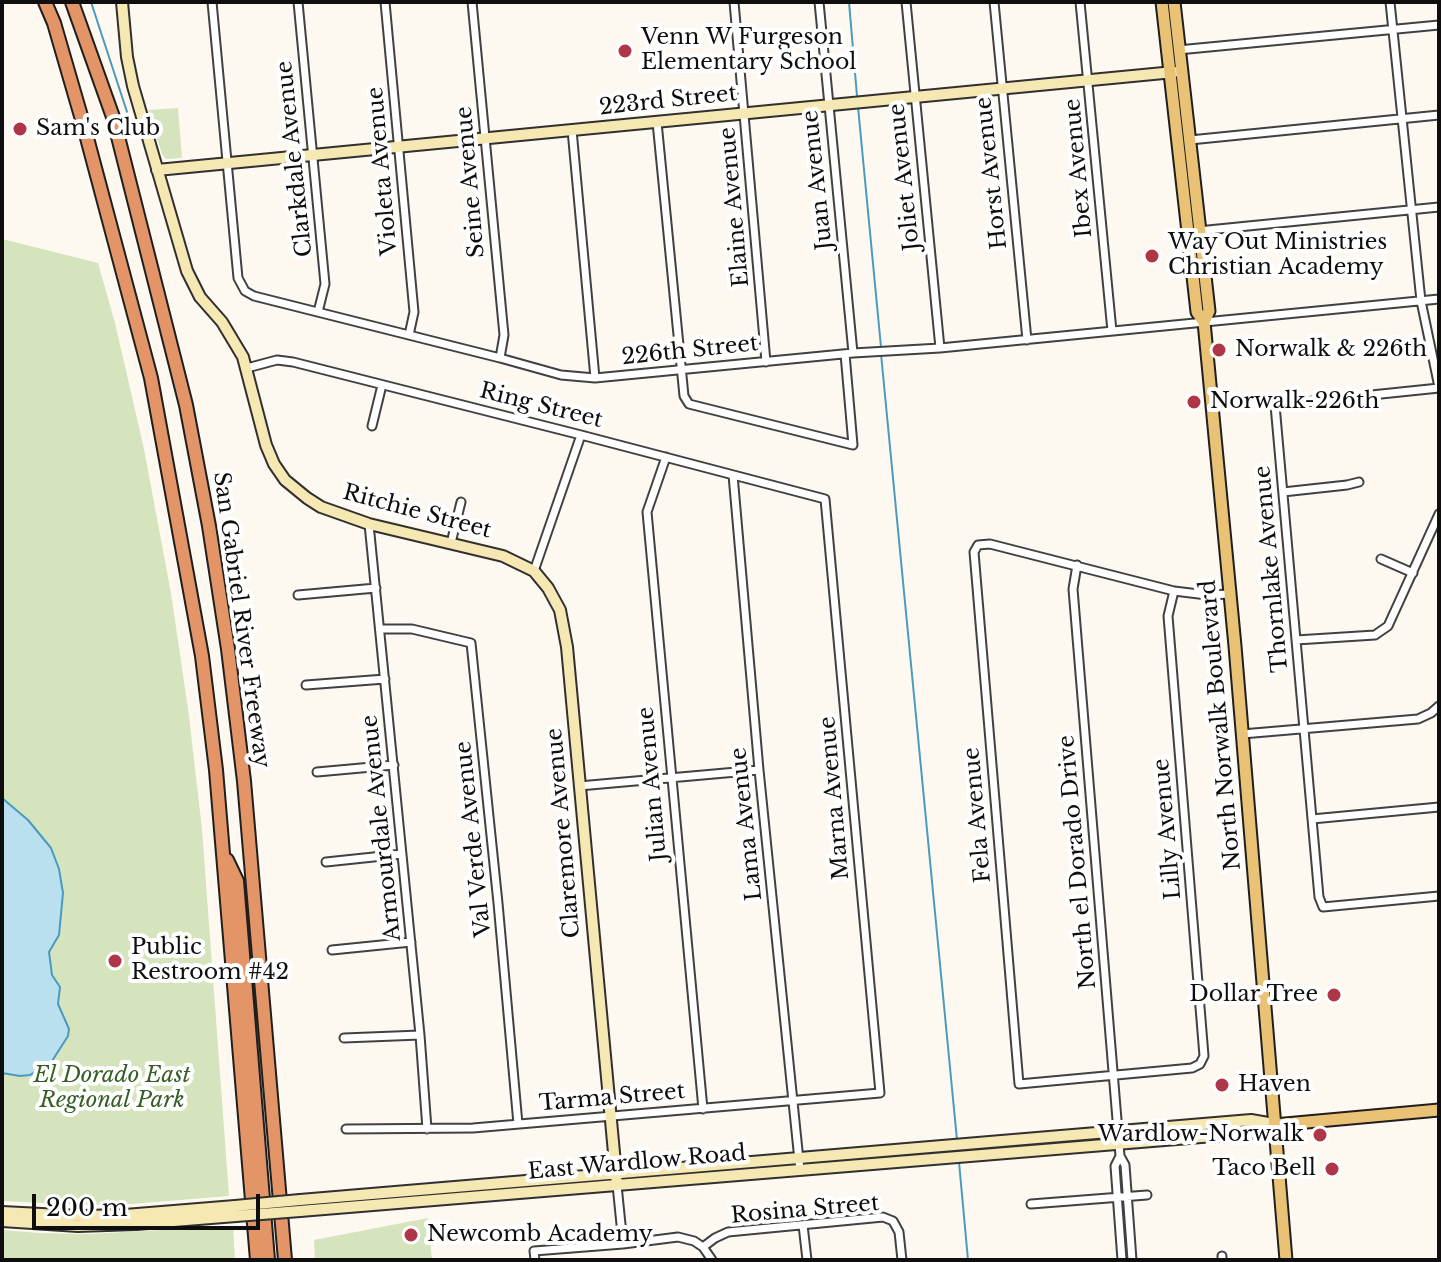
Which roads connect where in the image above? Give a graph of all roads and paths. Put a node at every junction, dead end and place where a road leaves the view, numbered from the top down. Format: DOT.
graph roads {
  1 [pos="45,2"];
  2 [pos="72,2"];
  3 [pos="122,2"];
  4 [pos="212,2"];
  5 [pos="298,2"];
  6 [pos="385,2"];
  7 [pos="472,2"];
  8 [pos="734,2"];
  9 [pos="819,2"];
  10 [pos="906,2"];
  11 [pos="994,2"];
  12 [pos="1080,2"];
  13 [pos="1162,2"];
  14 [pos="1174,2"];
  15 [pos="1390,2"];
  16 [pos="1439,25"];
  17 [pos="1393,30"];
  18 [pos="1174,51"];
  19 [pos="1176,72"];
  20 [pos="1088,81"];
  21 [pos="1002,89"];
  22 [pos="915,97"];
  23 [pos="828,106"];
  24 [pos="744,113"];
  25 [pos="1439,115"];
  26 [pos="1403,119"];
  27 [pos="657,122"];
  28 [pos="572,130"];
  29 [pos="485,139"];
  30 [pos="1190,140"];
  31 [pos="399,146"];
  32 [pos="313,155"];
  33 [pos="227,163"];
  34 [pos="157,170"];
  35 [pos="1439,207"];
  36 [pos="1411,210"];
  37 [pos="1194,232"];
  38 [pos="1439,299"];
  39 [pos="1421,301"];
  40 [pos="318,312"];
  41 [pos="1204,322"];
  42 [pos="1112,331"];
  43 [pos="409,335"];
  44 [pos="1027,340"];
  45 [pos="940,348"];
  46 [pos="849,354"];
  47 [pos="500,358"];
  48 [pos="766,362"];
  49 [pos="247,368"];
  50 [pos="681,370"];
  51 [pos="595,378"];
  52 [pos="382,385"];
  53 [pos="1439,388"];
  54 [pos="372,426"];
  55 [pos="581,435"];
  56 [pos="666,457"];
  57 [pos="733,475"];
  58 [pos="1359,482"];
  59 [pos="1283,492"];
  60 [pos="825,499"];
  61 [pos="461,502"];
  62 [pos="1439,514"];
  63 [pos="369,524"];
  64 [pos="451,543"];
  65 [pos="1381,559"];
  66 [pos="1077,565"];
  67 [pos="534,571"];
  68 [pos="1413,573"];
  69 [pos="376,588"];
  70 [pos="1174,591"];
  71 [pos="1230,594"];
  72 [pos="298,595"];
  73 [pos="380,629"];
  74 [pos="1296,640"];
  75 [pos="385,679"];
  76 [pos="306,685"];
  77 [pos="1439,706"];
  78 [pos="1304,729"];
  79 [pos="1242,734"];
  80 [pos="394,765"];
  81 [pos="759,770"];
  82 [pos="317,772"];
  83 [pos="671,778"];
  84 [pos="579,786"];
  85 [pos="1439,807"];
  86 [pos="1312,819"];
  87 [pos="223,850"];
  88 [pos="402,854"];
  89 [pos="326,862"];
  90 [pos="1439,896"];
  91 [pos="411,942"];
  92 [pos="332,950"];
  93 [pos="420,1035"];
  94 [pos="344,1038"];
  95 [pos="1113,1076"];
  96 [pos="880,1093"];
  97 [pos="792,1101"];
  98 [pos="703,1109"];
  99 [pos="1439,1110"];
  100 [pos="611,1116"];
  101 [pos="518,1124"];
  102 [pos="1274,1125"];
  103 [pos="346,1129"];
  104 [pos="427,1129"];
  105 [pos="1118,1131"];
  106 [pos="1119,1144"];
  107 [pos="1120,1156"];
  108 [pos="799,1157"];
  109 [pos="800,1170"];
  110 [pos="616,1173"];
  111 [pos="617,1185"];
  112 [pos="1147,1195"];
  113 [pos="1127,1196"];
  114 [pos="1117,1197"];
  115 [pos="1031,1204"];
  116 [pos="300,1206"];
  117 [pos="235,1211"];
  118 [pos="2,1212"];
  119 [pos="2,1221"];
  120 [pos="803,1225"];
  121 [pos="1120,1236"];
  122 [pos="1130,1236"];
  123 [pos="623,1244"];
  124 [pos="703,1247"];
  125 [pos="535,1256"];
  126 [pos="257,1260"];
  127 [pos="268,1260"];
  128 [pos="285,1260"];
  129 [pos="712,1260"];
  130 [pos="807,1260"];
  131 [pos="902,1260"];
  132 [pos="1122,1260"];
  133 [pos="1132,1260"];
  134 [pos="1286,1260"];
  1 -- 87 [label="highway, San Gabriel River Freeway"];
  2 -- 128 [label="highway, San Gabriel River Freeway"];
  3 -- 34 [label="main road"];
  4 -- 33 [label="street, 226th Street"];
  5 -- 32 [label="street, Clarkdale Avenue"];
  6 -- 31 [label="street, Violeta Avenue"];
  7 -- 29 [label="street, Seine Avenue"];
  8 -- 24 [label="street, Elaine Avenue"];
  9 -- 23 [label="street, Juan Avenue"];
  10 -- 22 [label="street, Joliet Avenue"];
  11 -- 21 [label="street, Horst Avenue"];
  12 -- 20 [label="street, Ibex Avenue"];
  13 -- 18 [label="main road"];
  14 -- 18 [label="main road"];
  15 -- 17 [label="street"];
  16 -- 17 [label="street"];
  17 -- 18 [label="street"];
  17 -- 26 [label="street"];
  18 -- 19 [label="main road"];
  19 -- 20 [label="main road, 223rd Street"];
  19 -- 30 [label="main road"];
  19 -- 37 [label="main road"];
  20 -- 21 [label="main road, 223rd Street"];
  20 -- 42 [label="street, Ibex Avenue"];
  21 -- 22 [label="main road, 223rd Street"];
  21 -- 44 [label="street, Horst Avenue"];
  22 -- 23 [label="main road, 223rd Street"];
  22 -- 45 [label="street, Joliet Avenue"];
  23 -- 24 [label="main road, 223rd Street"];
  23 -- 46 [label="street, Juan Avenue"];
  24 -- 27 [label="main road, 223rd Street"];
  24 -- 48 [label="street, Elaine Avenue"];
  25 -- 26 [label="street"];
  26 -- 30 [label="street"];
  26 -- 36 [label="street"];
  27 -- 28 [label="main road, 223rd Street"];
  27 -- 50 [label="street"];
  28 -- 29 [label="main road, 223rd Street"];
  28 -- 51 [label="street"];
  29 -- 31 [label="main road, 223rd Street"];
  29 -- 47 [label="street, Seine Avenue"];
  30 -- 37 [label="main road"];
  31 -- 32 [label="main road, 223rd Street"];
  31 -- 43 [label="street, Violeta Avenue"];
  32 -- 33 [label="main road, 223rd Street"];
  32 -- 40 [label="street, Clarkdale Avenue"];
  33 -- 34 [label="main road, 223rd Street"];
  33 -- 40 [label="street, 226th Street"];
  34 -- 49 [label="main road"];
  35 -- 36 [label="street"];
  36 -- 37 [label="street"];
  36 -- 39 [label="street"];
  37 -- 41 [label="main road, North Norwalk Boulevard"];
  38 -- 39 [label="street, 226th Street"];
  39 -- 41 [label="street, 226th Street"];
  39 -- 53 [label="street"];
  40 -- 43 [label="street, 226th Street"];
  41 -- 42 [label="street, 226th Street"];
  41 -- 71 [label="main road, North Norwalk Boulevard"];
  42 -- 44 [label="street, 226th Street"];
  43 -- 47 [label="street, 226th Street"];
  44 -- 45 [label="street, 226th Street"];
  45 -- 46 [label="street, 226th Street"];
  46 -- 48 [label="street, 226th Street"];
  46 -- 50 [label="street, Juan Avenue"];
  47 -- 51 [label="street, 226th Street"];
  48 -- 50 [label="street, 226th Street"];
  49 -- 52 [label="street, Ring Street"];
  49 -- 63 [label="main road, Ritchie Street"];
  50 -- 51 [label="street, 226th Street"];
  52 -- 54 [label="street"];
  52 -- 55 [label="street, Ring Street"];
  53 -- 59 [label="street, Thornlake Avenue"];
  55 -- 56 [label="street, Ring Street"];
  55 -- 67 [label="street"];
  56 -- 57 [label="street, Ring Street"];
  56 -- 83 [label="street, Julian Avenue"];
  57 -- 60 [label="street, Ring Street"];
  57 -- 81 [label="street, Lama Avenue"];
  58 -- 59 [label="street"];
  59 -- 74 [label="street, Thornlake Avenue"];
  60 -- 96 [label="street, Marna Avenue"];
  61 -- 64 [label="street"];
  62 -- 68 [label="street"];
  63 -- 64 [label="main road, Ritchie Street"];
  63 -- 69 [label="street, Armourdale Avenue"];
  64 -- 67 [label="main road, Ritchie Street"];
  65 -- 68 [label="street"];
  66 -- 70 [label="street"];
  66 -- 95 [label="street, North el Dorado Drive"];
  66 -- 95 [label="street, Fela Avenue"];
  67 -- 84 [label="main road, Claremore Avenue"];
  68 -- 74 [label="street"];
  69 -- 72 [label="street"];
  69 -- 73 [label="street, Armourdale Avenue"];
  70 -- 71 [label="street"];
  70 -- 95 [label="street, Lilly Avenue"];
  71 -- 79 [label="main road, North Norwalk Boulevard"];
  73 -- 75 [label="street, Armourdale Avenue"];
  73 -- 101 [label="street, Val Verde Avenue"];
  74 -- 78 [label="street, Thornlake Avenue"];
  75 -- 76 [label="street"];
  75 -- 80 [label="street, Armourdale Avenue"];
  77 -- 78 [label="street"];
  78 -- 79 [label="street"];
  78 -- 86 [label="street, Thornlake Avenue"];
  79 -- 102 [label="main road, North Norwalk Boulevard"];
  80 -- 82 [label="street"];
  80 -- 88 [label="street, Armourdale Avenue"];
  81 -- 83 [label="street"];
  81 -- 97 [label="street, Lama Avenue"];
  83 -- 84 [label="street"];
  83 -- 98 [label="street, Julian Avenue"];
  84 -- 100 [label="main road, Claremore Avenue"];
  85 -- 86 [label="street"];
  86 -- 90 [label="street, Thornlake Avenue"];
  87 -- 126 [label="highway, San Gabriel River Freeway"];
  87 -- 127 [label="highway"];
  88 -- 89 [label="street"];
  88 -- 91 [label="street, Armourdale Avenue"];
  91 -- 92 [label="street"];
  91 -- 93 [label="street, Armourdale Avenue"];
  93 -- 94 [label="street"];
  93 -- 104 [label="street, Armourdale Avenue"];
  95 -- 105 [label="street, North el Dorado Drive"];
  96 -- 97 [label="street, Tarma Street"];
  97 -- 98 [label="street, Tarma Street"];
  97 -- 108 [label="street, Lama Avenue"];
  98 -- 100 [label="street, Tarma Street"];
  99 -- 102 [label="main road, East Wardlow Road"];
  100 -- 101 [label="street, Tarma Street"];
  100 -- 110 [label="main road, Claremore Avenue"];
  101 -- 104 [label="street, Tarma Street"];
  102 -- 105 [label="main road, East Wardlow Road"];
  102 -- 106 [label="main road, East Wardlow Road"];
  102 -- 134 [label="main road, North Norwalk Boulevard"];
  103 -- 104 [label="street, Tarma Street"];
  105 -- 106 [label="street, North el Dorado Drive"];
  105 -- 108 [label="main road, East Wardlow Road"];
  106 -- 107 [label="street, North el Dorado Drive"];
  106 -- 109 [label="main road, East Wardlow Road"];
  107 -- 113 [label="street, North el Dorado Drive"];
  107 -- 114 [label="street, North el Dorado Drive"];
  108 -- 109 [label="street, Lama Avenue"];
  108 -- 110 [label="main road, East Wardlow Road"];
  109 -- 111 [label="main road, East Wardlow Road"];
  110 -- 111 [label="main road, Claremore Avenue"];
  110 -- 116 [label="main road, East Wardlow Road"];
  111 -- 116 [label="main road, East Wardlow Road"];
  111 -- 123 [label="street, Claremore Avenue"];
  112 -- 113 [label="street"];
  113 -- 114 [label="street"];
  113 -- 122 [label="street, North el Dorado Drive"];
  114 -- 115 [label="street"];
  114 -- 121 [label="street, North el Dorado Drive"];
  116 -- 117 [label="main road, East Wardlow Road, bridge"];
  117 -- 118 [label="main road, East Wardlow Road"];
  117 -- 119 [label="main road, East Wardlow Road"];
  120 -- 124 [label="street, Rosina Street"];
  120 -- 130 [label="street"];
  120 -- 131 [label="street, Rosina Street"];
  121 -- 122 [label="street"];
  121 -- 132 [label="street, North el Dorado Drive"];
  122 -- 133 [label="street, North el Dorado Drive"];
  123 -- 124 [label="street"];
  123 -- 125 [label="street"];
  124 -- 129 [label="street"];
}
